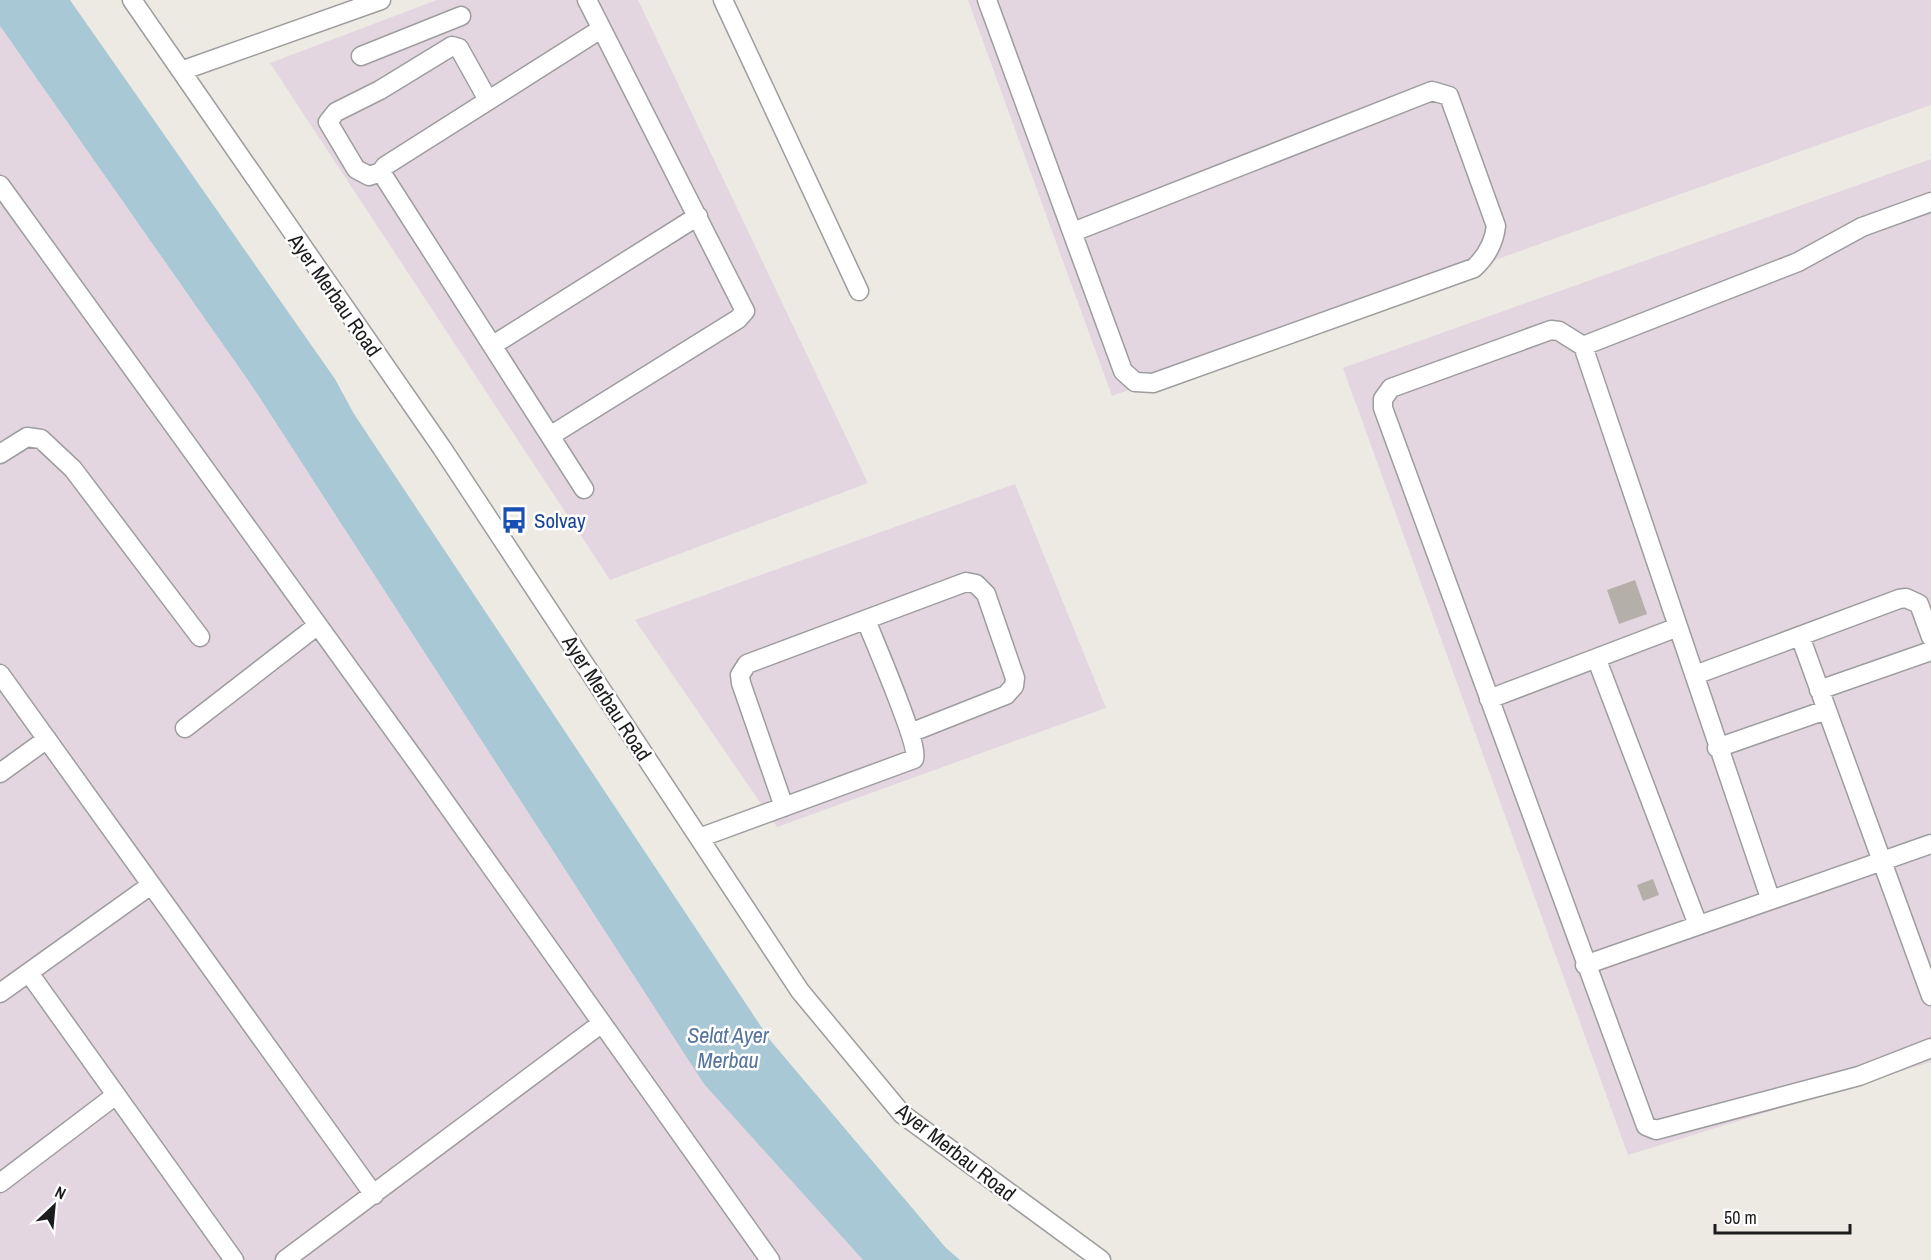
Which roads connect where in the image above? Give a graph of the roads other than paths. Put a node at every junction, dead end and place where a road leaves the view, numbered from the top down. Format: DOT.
graph roads {
  1 [pos="132,0"];
  2 [pos="381,0"];
  3 [pos="587,0"];
  4 [pos="723,0"];
  5 [pos="987,0"];
  6 [pos="462,16"];
  7 [pos="601,29"];
  8 [pos="361,56"];
  9 [pos="181,71"];
  10 [pos="488,100"];
  11 [pos="381,172"];
  12 [pos="0,185"];
  13 [pos="1931,202"];
  14 [pos="698,216"];
  15 [pos="1073,232"];
  16 [pos="859,291"];
  17 [pos="493,345"];
  18 [pos="1583,346"];
  19 [pos="550,436"];
  20 [pos="0,454"];
  21 [pos="584,489"];
  22 [pos="1931,593"];
  23 [pos="1912,600"];
  24 [pos="866,620"];
  25 [pos="318,625"];
  26 [pos="1678,627"];
  27 [pos="1800,636"];
  28 [pos="1931,636"];
  29 [pos="200,637"];
  30 [pos="1931,651"];
  31 [pos="1597,660"];
  32 [pos="0,674"];
  33 [pos="1695,675"];
  34 [pos="1819,690"];
  35 [pos="1489,699"];
  36 [pos="1826,710"];
  37 [pos="185,728"];
  38 [pos="910,733"];
  39 [pos="47,739"];
  40 [pos="1717,748"];
  41 [pos="0,773"];
  42 [pos="784,807"];
  43 [pos="699,837"];
  44 [pos="1931,844"];
  45 [pos="1881,861"];
  46 [pos="151,885"];
  47 [pos="1770,898"];
  48 [pos="1698,925"];
  49 [pos="1585,965"];
  50 [pos="29,973"];
  51 [pos="0,993"];
  52 [pos="1931,996"];
  53 [pos="602,1023"];
  54 [pos="1931,1048"];
  55 [pos="116,1095"];
  56 [pos="0,1183"];
  57 [pos="374,1195"];
  58 [pos="234,1260"];
  59 [pos="285,1260"];
  60 [pos="770,1260"];
  61 [pos="1101,1260"];
  1 -- 9 [label="street, Ayer Merbau Road"];
  2 -- 9 [label="street"];
  3 -- 7 [label="street"];
  4 -- 16 [label="street"];
  5 -- 15 [label="street"];
  6 -- 8 [label="street"];
  7 -- 10 [label="street"];
  7 -- 14 [label="street"];
  9 -- 43 [label="street, Ayer Merbau Road"];
  10 -- 11 [label="street"];
  10 -- 11 [label="street"];
  11 -- 17 [label="street"];
  12 -- 25 [label="street"];
  13 -- 18 [label="street"];
  14 -- 17 [label="street"];
  14 -- 19 [label="street"];
  15 -- 15 [label="street"];
  17 -- 19 [label="street"];
  18 -- 26 [label="street"];
  18 -- 35 [label="street"];
  19 -- 21 [label="street"];
  20 -- 29 [label="street"];
  22 -- 23 [label="street"];
  23 -- 27 [label="street"];
  23 -- 28 [label="street"];
  24 -- 38 [label="street"];
  24 -- 38 [label="street"];
  24 -- 42 [label="street"];
  25 -- 37 [label="street"];
  25 -- 53 [label="street"];
  26 -- 31 [label="street"];
  26 -- 33 [label="street"];
  27 -- 33 [label="street"];
  27 -- 34 [label="street"];
  30 -- 34 [label="street"];
  31 -- 35 [label="street"];
  31 -- 48 [label="street"];
  32 -- 39 [label="street"];
  33 -- 40 [label="street"];
  34 -- 36 [label="street"];
  35 -- 49 [label="street"];
  36 -- 40 [label="street"];
  36 -- 45 [label="street"];
  38 -- 42 [label="street"];
  39 -- 41 [label="street"];
  39 -- 46 [label="street"];
  40 -- 47 [label="street"];
  42 -- 43 [label="street"];
  43 -- 61 [label="street, Ayer Merbau Road"];
  44 -- 45 [label="street"];
  45 -- 47 [label="street"];
  45 -- 52 [label="street"];
  46 -- 50 [label="street"];
  46 -- 57 [label="street"];
  47 -- 48 [label="street"];
  48 -- 49 [label="street"];
  49 -- 54 [label="street"];
  50 -- 51 [label="street"];
  50 -- 55 [label="street"];
  53 -- 57 [label="street"];
  53 -- 60 [label="street"];
  55 -- 56 [label="street"];
  55 -- 58 [label="street"];
  57 -- 59 [label="street"];
}
